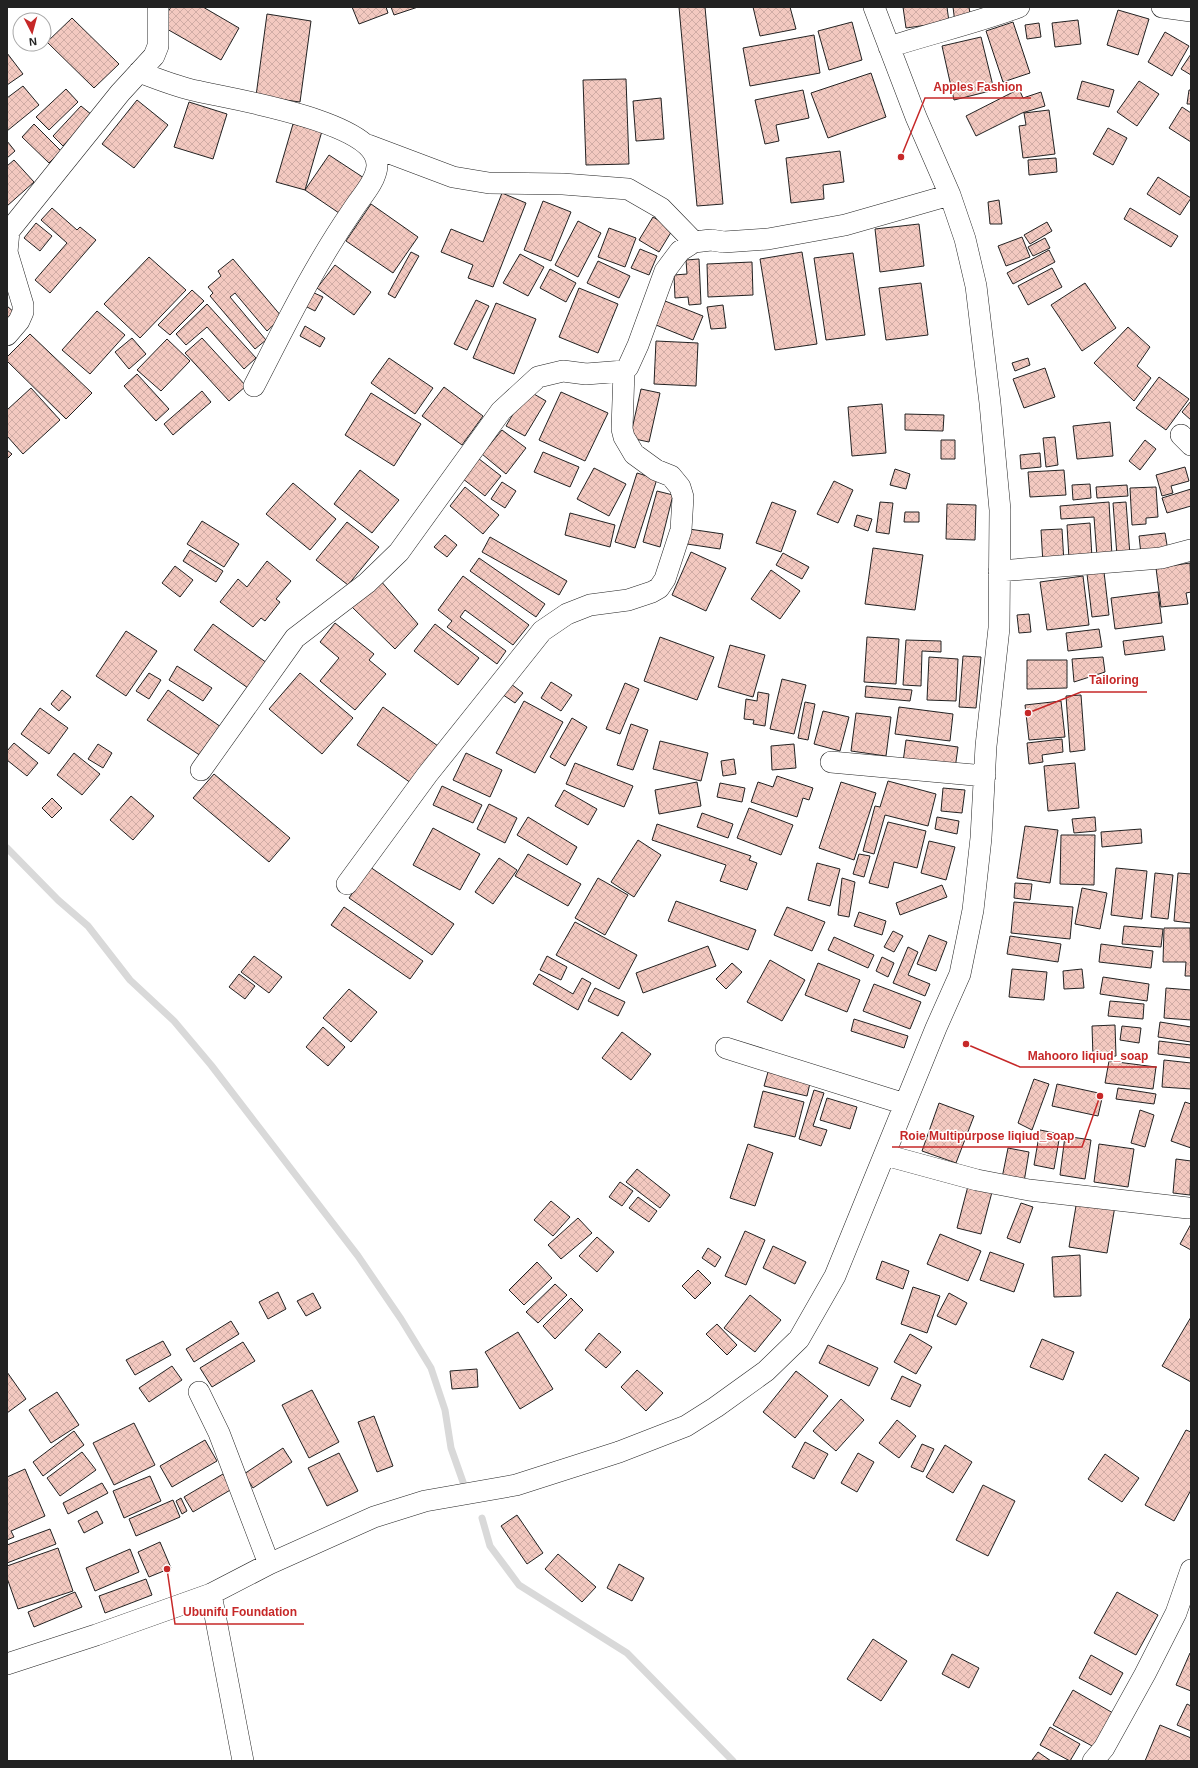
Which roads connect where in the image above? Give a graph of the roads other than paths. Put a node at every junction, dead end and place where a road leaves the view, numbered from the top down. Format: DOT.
graph roads {
  1 [pos="158,7"];
  2 [pos="874,7"];
  3 [pos="1019,7"];
  4 [pos="1162,7"];
  5 [pos="1191,11"];
  6 [pos="889,47"];
  7 [pos="139,72"];
  8 [pos="368,146"];
  9 [pos="950,195"];
  10 [pos="694,242"];
  11 [pos="7,335"];
  12 [pos="624,371"];
  13 [pos="254,386"];
  14 [pos="1191,550"];
  15 [pos="999,571"];
  16 [pos="831,762"];
  17 [pos="201,770"];
  18 [pos="985,776"];
  19 [pos="347,884"];
  20 [pos="726,1048"];
  21 [pos="905,1104"];
  22 [pos="885,1155"];
  23 [pos="1188,1208"];
  24 [pos="199,1392"];
  25 [pos="269,1564"];
  26 [pos="1191,1570"];
  27 [pos="210,1594"];
  28 [pos="7,1664"];
  29 [pos="243,1761"];
  30 [pos="1093,1761"];
  1 -- 7 [label="street"];
  2 -- 6 [label="street"];
  3 -- 6 [label="street"];
  4 -- 5 [label="street"];
  6 -- 9 [label="street"];
  7 -- 8 [label="street"];
  7 -- 11 [label="street"];
  8 -- 10 [label="street"];
  8 -- 13 [label="street"];
  9 -- 10 [label="street"];
  9 -- 15 [label="street"];
  10 -- 12 [label="street"];
  12 -- 17 [label="street"];
  12 -- 19 [label="street"];
  14 -- 15 [label="street"];
  15 -- 18 [label="street"];
  16 -- 18 [label="street"];
  18 -- 21 [label="street"];
  20 -- 21 [label="street"];
  21 -- 22 [label="street"];
  22 -- 23 [label="street"];
  22 -- 25 [label="street"];
  24 -- 25 [label="street"];
  25 -- 27 [label="street"];
  26 -- 30 [label="street"];
  27 -- 28 [label="street"];
  27 -- 29 [label="street"];
}
